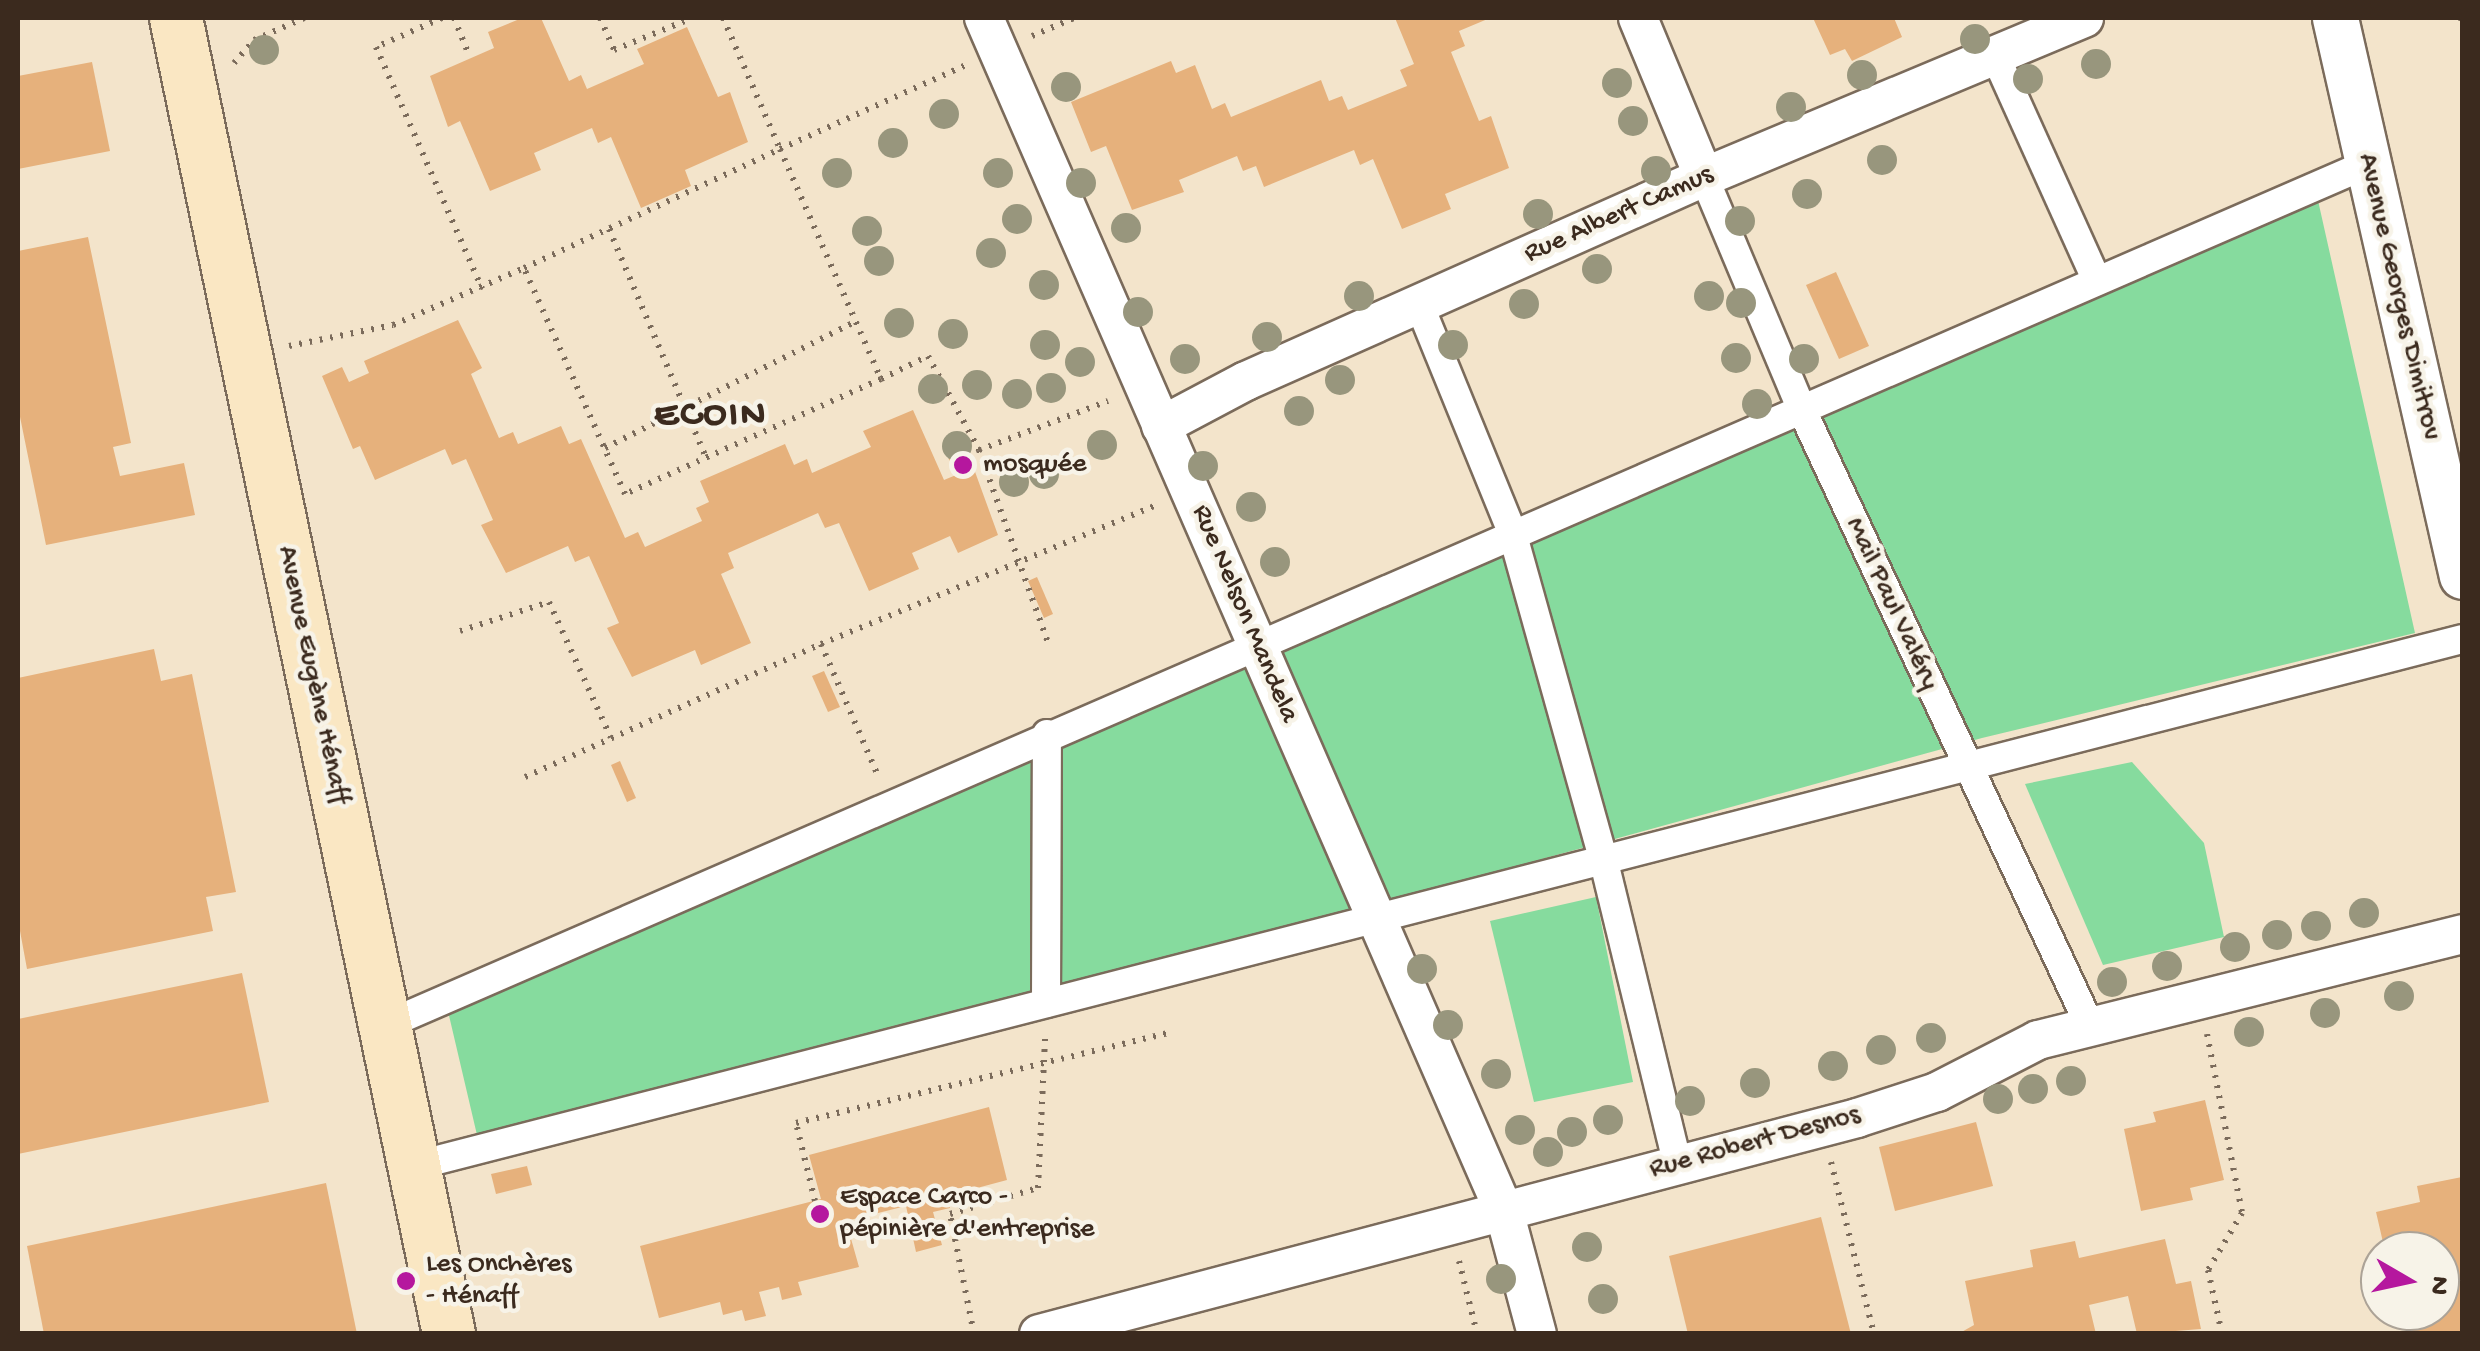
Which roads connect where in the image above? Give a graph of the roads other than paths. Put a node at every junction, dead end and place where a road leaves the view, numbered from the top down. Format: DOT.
graph roads {
  1 [pos="176,18"];
  2 [pos="1638,18"];
  3 [pos="2084,18"];
  4 [pos="2335,18"];
  5 [pos="991,34"];
  6 [pos="1994,52"];
  7 [pos="2367,164"];
  8 [pos="1704,177"];
  9 [pos="2097,281"];
  10 [pos="1419,304"];
  11 [pos="1801,408"];
  12 [pos="1162,426"];
  13 [pos="1512,532"];
  14 [pos="2462,576"];
  15 [pos="2462,639"];
  16 [pos="1256,643"];
  17 [pos="1047,734"];
  18 [pos="1965,763"];
  19 [pos="1603,858"];
  20 [pos="1376,917"];
  21 [pos="2462,934"];
  22 [pos="1046,1003"];
  23 [pos="386,1024"];
  24 [pos="2090,1026"];
  25 [pos="1677,1162"];
  26 [pos="414,1166"];
  27 [pos="1504,1211"];
  28 [pos="449,1334"];
  29 [pos="1039,1334"];
  30 [pos="1538,1334"];
  1 -- 23 [label="main road, Avenue Eugène Hénaff"];
  2 -- 8 [label="street"];
  3 -- 6 [label="street, Rue Albert Camus"];
  4 -- 7 [label="street, Avenue Georges Dimitrov"];
  5 -- 12 [label="street, Rue Nelson Mandela"];
  6 -- 8 [label="street, Rue Albert Camus"];
  6 -- 9 [label="street"];
  7 -- 9 [label="street"];
  7 -- 14 [label="street, Avenue Georges Dimitrov"];
  8 -- 10 [label="street, Rue Albert Camus"];
  8 -- 11 [label="street, Mail Paul Valéry"];
  9 -- 11 [label="street"];
  10 -- 12 [label="street, Rue Albert Camus"];
  10 -- 13 [label="street"];
  11 -- 13 [label="street"];
  11 -- 18 [label="street, Mail Paul Valéry"];
  12 -- 16 [label="street, Rue Nelson Mandela"];
  13 -- 16 [label="street"];
  13 -- 19 [label="street"];
  15 -- 18 [label="street"];
  16 -- 17 [label="street"];
  16 -- 20 [label="street, Rue Nelson Mandela"];
  17 -- 22 [label="street"];
  17 -- 23 [label="street"];
  18 -- 19 [label="street"];
  18 -- 24 [label="street, Mail Paul Valéry"];
  19 -- 20 [label="street"];
  19 -- 25 [label="street"];
  20 -- 22 [label="street"];
  20 -- 27 [label="street, Rue Nelson Mandela"];
  21 -- 24 [label="street, Rue Robert Desnos"];
  22 -- 26 [label="street"];
  23 -- 26 [label="main road, Avenue Eugène Hénaff"];
  24 -- 25 [label="street, Rue Robert Desnos"];
  25 -- 27 [label="street, Rue Robert Desnos"];
  26 -- 28 [label="main road, Avenue Eugène Hénaff"];
  27 -- 29 [label="street, Rue Robert Desnos"];
  27 -- 30 [label="street, Rue Nelson Mandela"];
}
